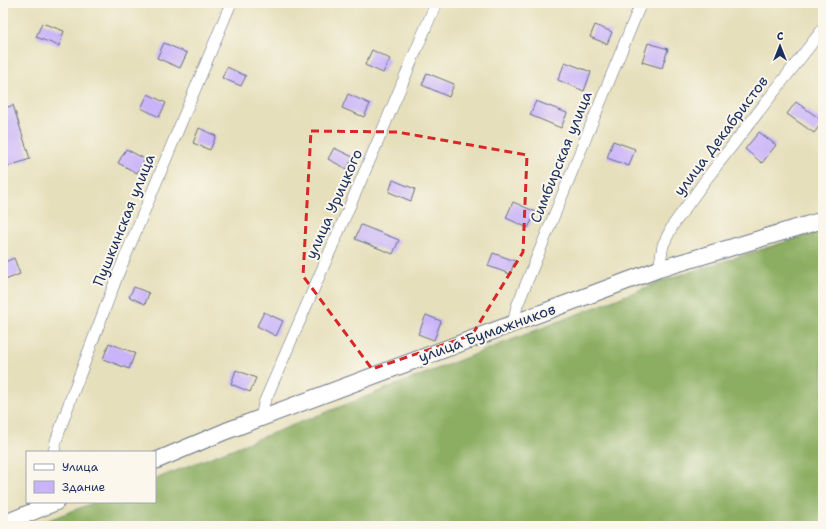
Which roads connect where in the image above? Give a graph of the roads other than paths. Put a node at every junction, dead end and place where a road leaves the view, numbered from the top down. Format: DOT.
graph roads {
  1 [pos="231,3"];
  2 [pos="436,3"];
  3 [pos="640,3"];
  4 [pos="823,29"];
  5 [pos="823,220"];
  6 [pos="659,269"];
  7 [pos="513,324"];
  8 [pos="261,418"];
  9 [pos="54,451"];
  10 [pos="156,461"];
  11 [pos="53,503"];
  12 [pos="3,524"];
  1 -- 9 [label="street, Пушкинская улица"];
  2 -- 8 [label="street, улица Урицкого"];
  3 -- 7 [label="street, Симбирская улица"];
  4 -- 6 [label="street, улица Декабристов"];
  5 -- 6 [label="street, улица Бумажников"];
  6 -- 7 [label="street, улица Бумажников"];
  7 -- 8 [label="street, улица Бумажников"];
  8 -- 10 [label="street, улица Бумажников"];
  11 -- 12 [label="street"];
}
